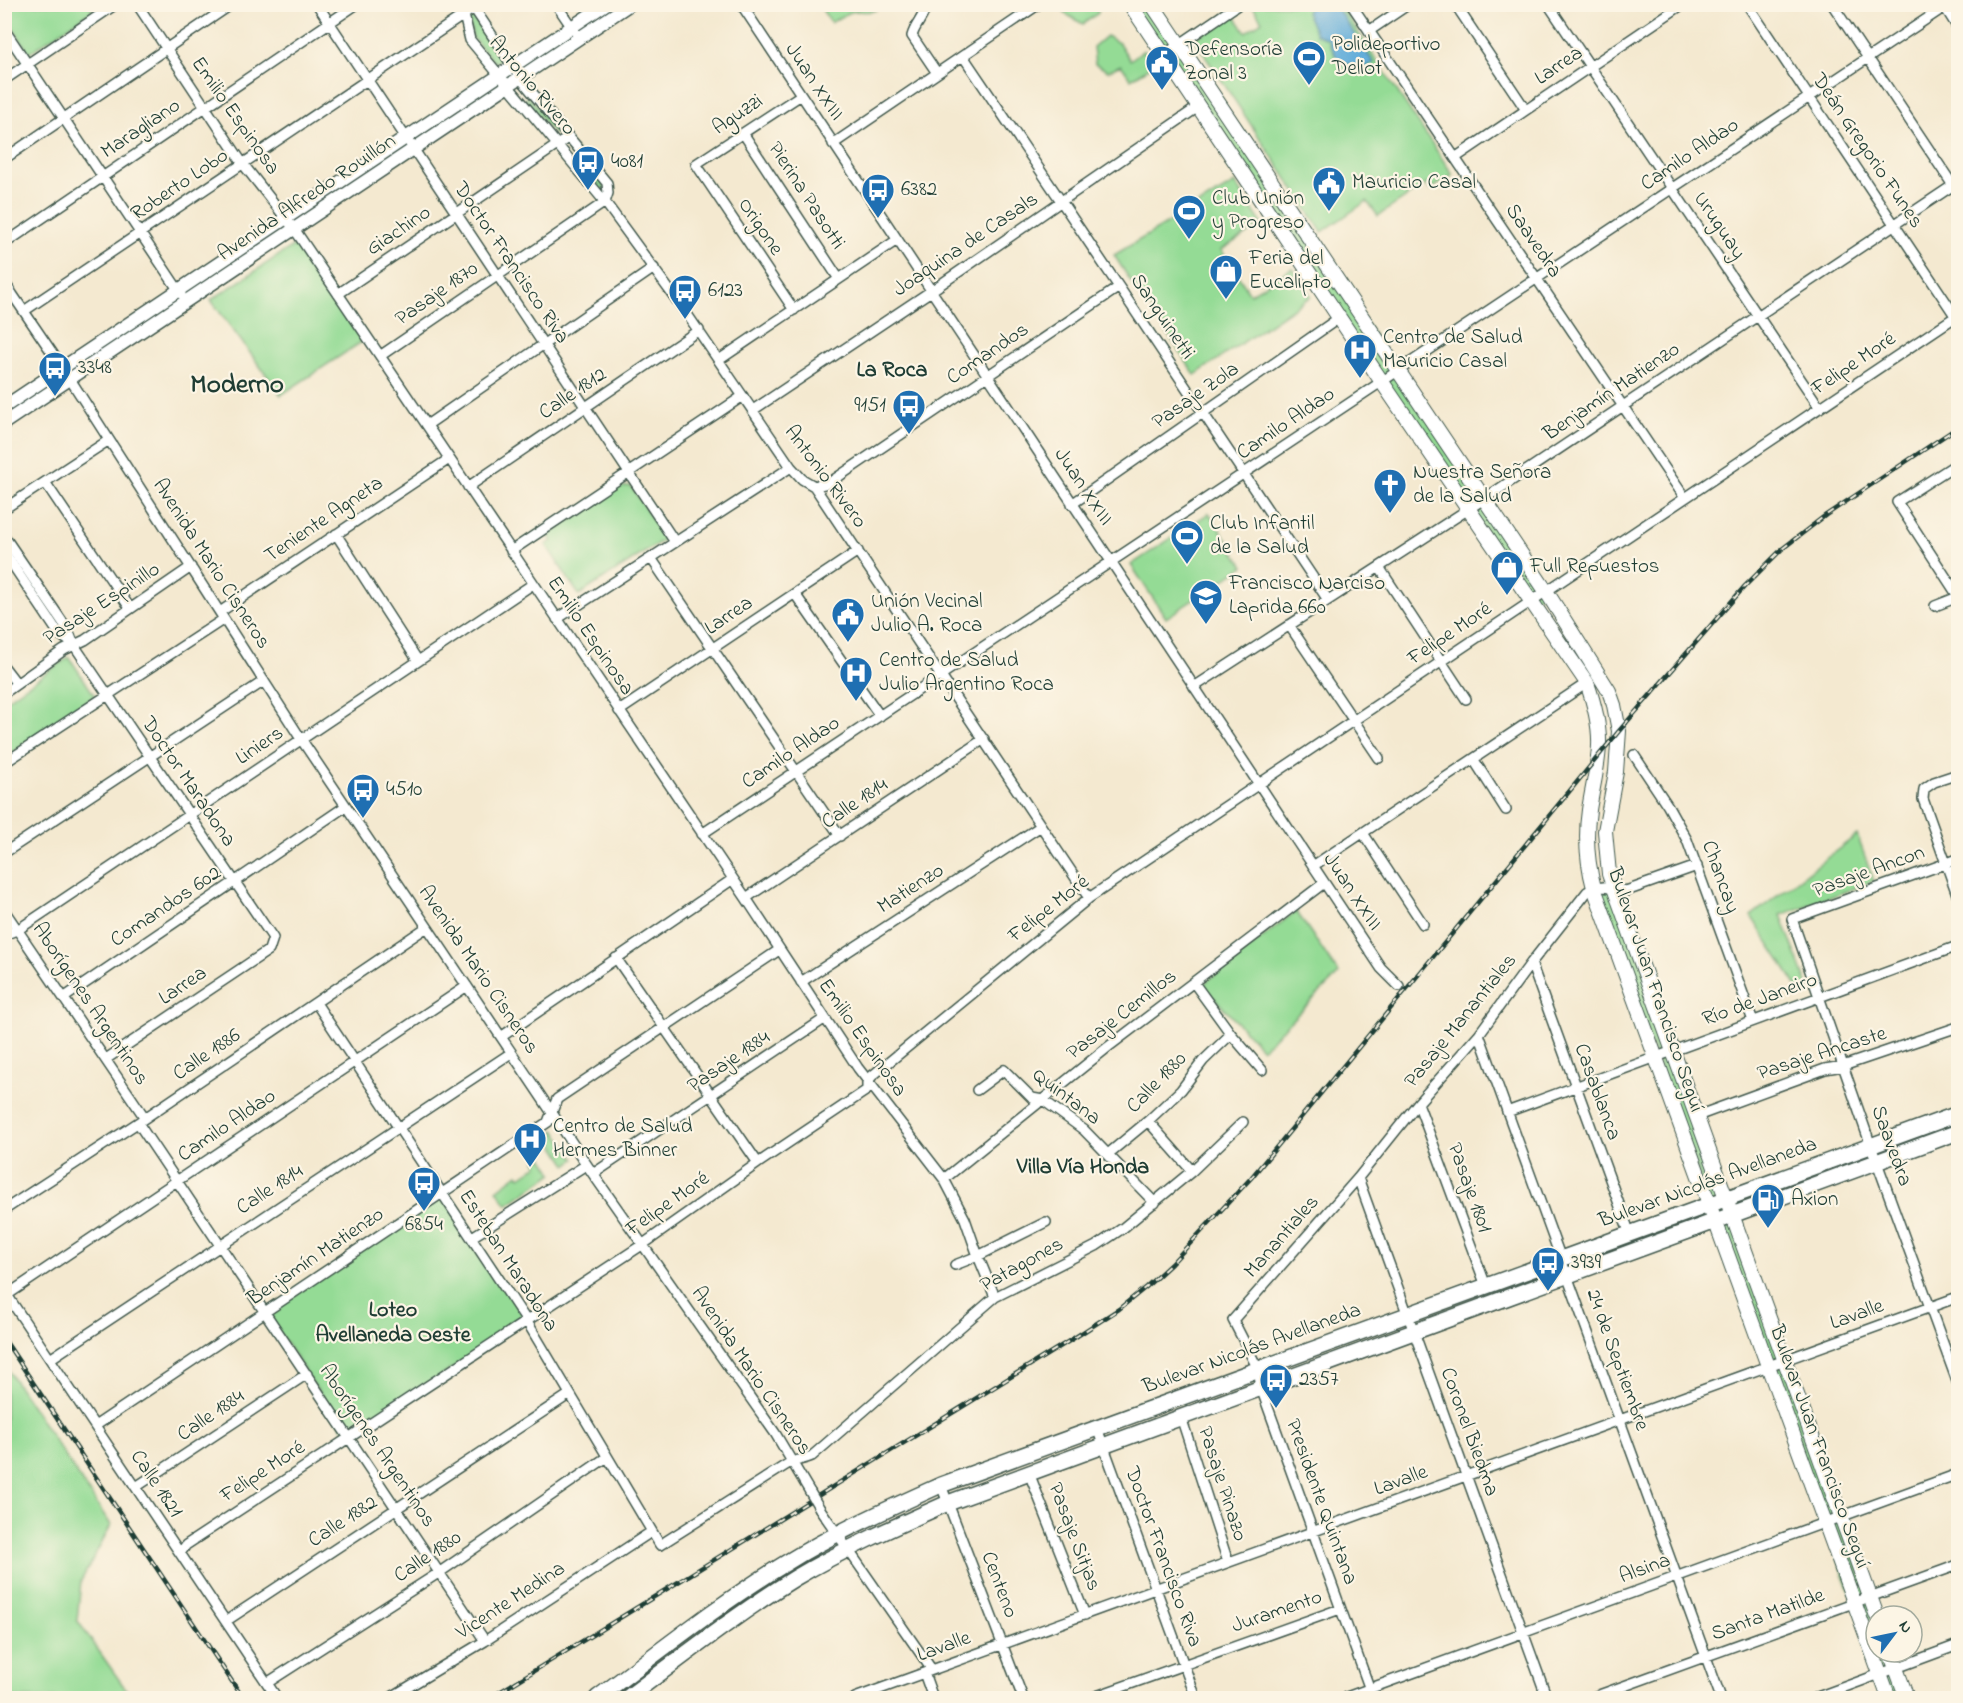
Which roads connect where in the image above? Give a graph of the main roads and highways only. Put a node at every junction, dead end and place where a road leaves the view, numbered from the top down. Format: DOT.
graph roads {
  1 [pos="1130,4"];
  2 [pos="1152,4"];
  3 [pos="1959,1114"];
  4 [pos="1959,1132"];
  5 [pos="1726,1199"];
  6 [pos="1709,1205"];
  7 [pos="1732,1215"];
  8 [pos="1715,1221"];
  9 [pos="1873,1604"];
  10 [pos="1894,1664"];
  11 [pos="597,1698"];
  12 [pos="627,1698"];
  13 [pos="1889,1698"];
  14 [pos="1907,1698"];
  1 -- 6 [label="main road, Bulevar Juan Francisco Seguí"];
  2 -- 5 [label="main road, Bulevar Juan Francisco Seguí"];
  3 -- 5 [label="main road, Bulevar Nicolás Avellaneda"];
  4 -- 7 [label="main road, Bulevar Nicolás Avellaneda"];
  5 -- 6 [label="main road, Bulevar Nicolás Avellaneda"];
  5 -- 7 [label="main road, Bulevar Juan Francisco Seguí"];
  6 -- 8 [label="main road, Bulevar Juan Francisco Seguí"];
  6 -- 11 [label="main road, Bulevar Nicolás Avellaneda"];
  7 -- 8 [label="main road, Bulevar Nicolás Avellaneda"];
  7 -- 9 [label="main road, Bulevar Juan Francisco Seguí"];
  8 -- 12 [label="main road, Bulevar Nicolás Avellaneda"];
  8 -- 13 [label="main road, Bulevar Juan Francisco Seguí"];
  10 -- 14 [label="main road"];
}
